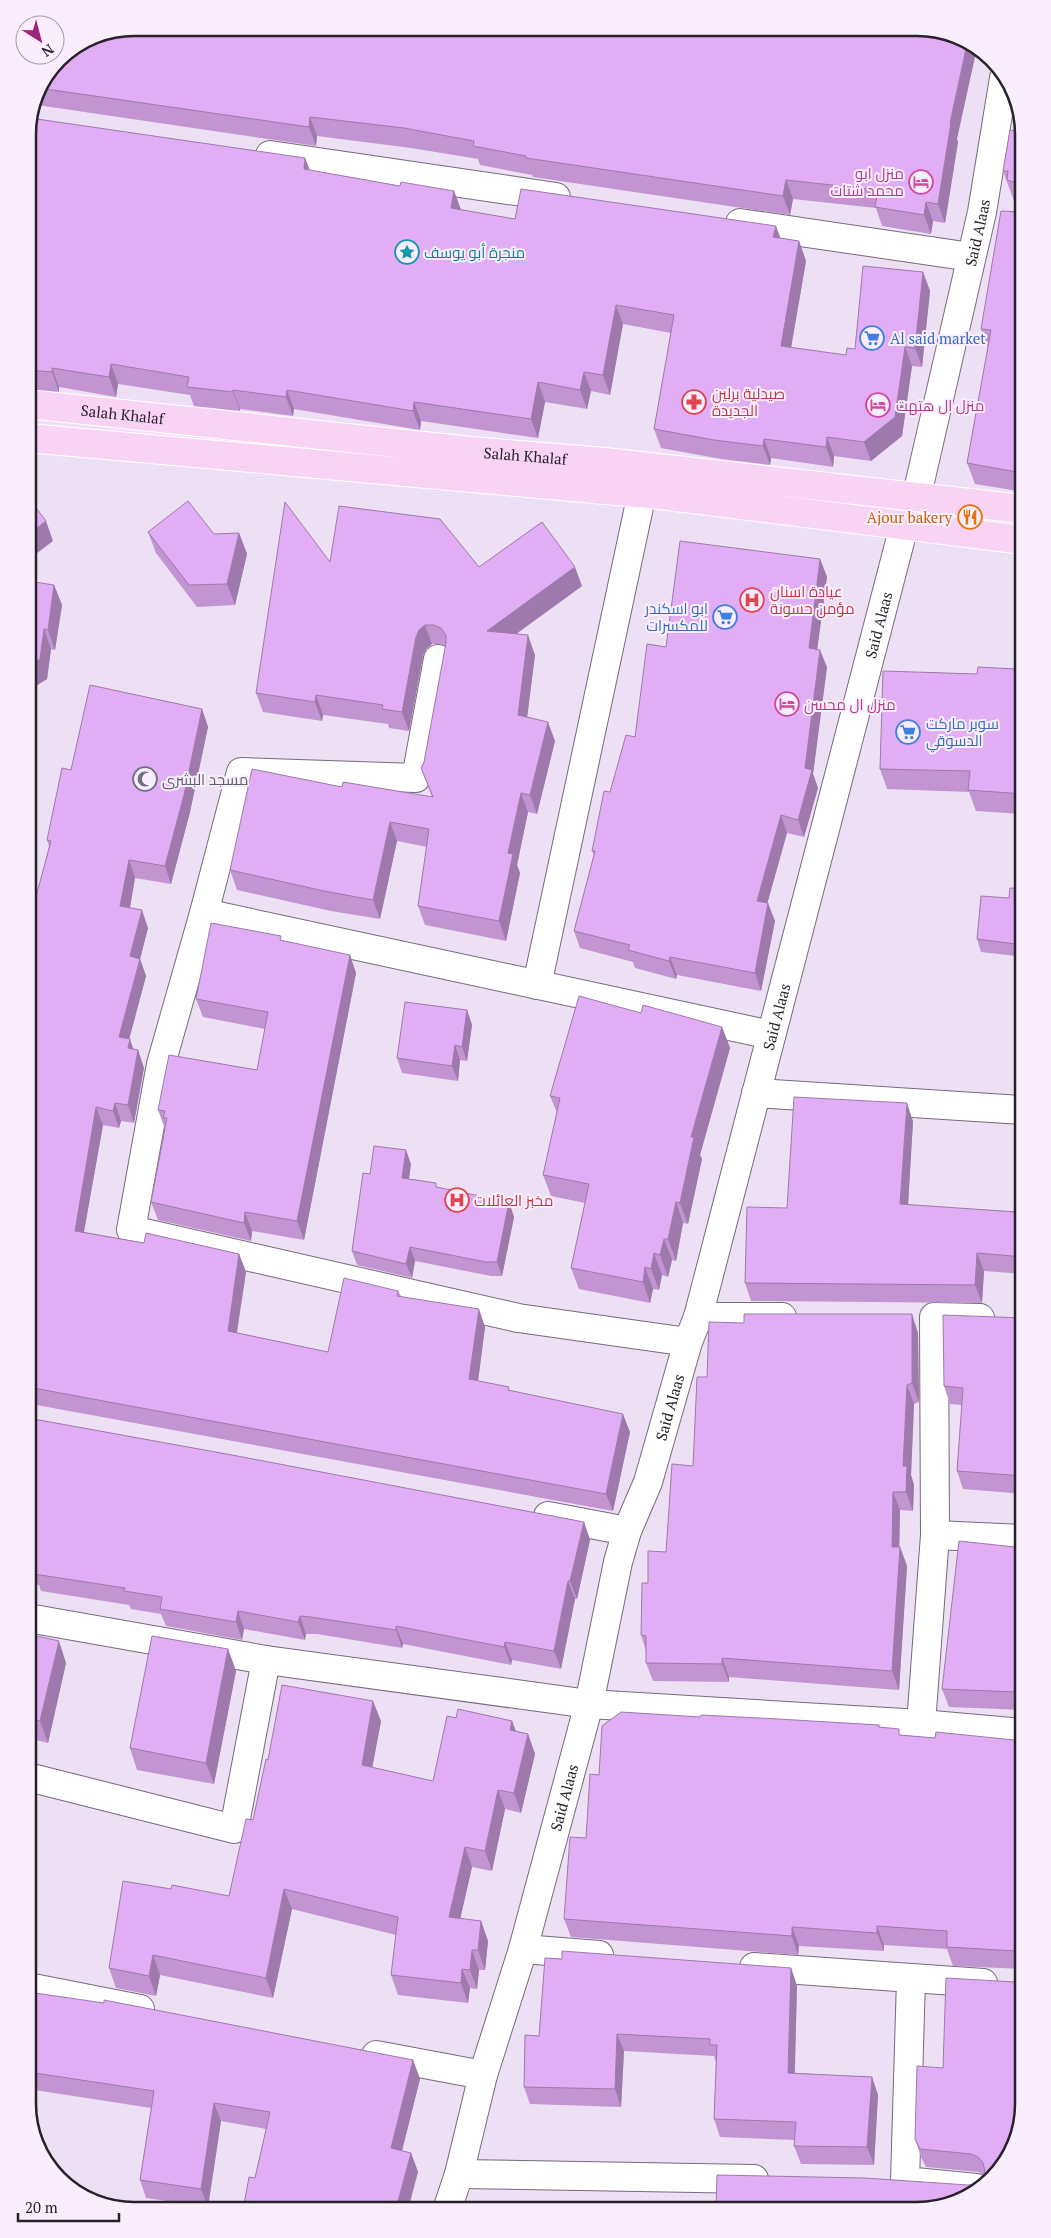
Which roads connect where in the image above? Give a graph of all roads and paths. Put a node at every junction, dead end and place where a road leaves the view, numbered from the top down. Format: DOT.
graph roads {
  1 [pos="1003,88"];
  2 [pos="245,152"];
  3 [pos="579,200"];
  4 [pos="716,220"];
  5 [pos="971,256"];
  6 [pos="36,405"];
  7 [pos="36,439"];
  8 [pos="642,493"];
  9 [pos="916,498"];
  10 [pos="1015,508"];
  11 [pos="904,526"];
  12 [pos="1015,539"];
  13 [pos="438,659"];
  14 [pos="204,914"];
  15 [pos="538,985"];
  16 [pos="770,1035"];
  17 [pos="756,1094"];
  18 [pos="1015,1109"];
  19 [pos="698,1317"];
  20 [pos="806,1317"];
  21 [pos="1004,1319"];
  22 [pos="688,1342"];
  23 [pos="521,1511"];
  24 [pos="627,1531"];
  25 [pos="935,1535"];
  26 [pos="1015,1539"];
  27 [pos="36,1619"];
  28 [pos="266,1660"];
  29 [pos="589,1704"];
  30 [pos="921,1724"];
  31 [pos="1015,1732"];
  32 [pos="36,1779"];
  33 [pos="523,1949"];
  34 [pos="623,1957"];
  35 [pos="732,1965"];
  36 [pos="911,1979"];
  37 [pos="1005,1984"];
  38 [pos="36,1989"];
  39 [pos="163,2013"];
  40 [pos="347,2049"];
  41 [pos="482,2075"];
  42 [pos="459,2174"];
  43 [pos="776,2179"];
  44 [pos="876,2181"];
  45 [pos="905,2181"];
  46 [pos="968,2187"];
  47 [pos="450,2202"];
  1 -- 5 [label="street, Said Alaas"];
  2 -- 3 [label="street"];
  4 -- 5 [label="street"];
  5 -- 9 [label="street, Said Alaas"];
  6 -- 9 [label="main road, Salah Khalaf"];
  7 -- 8 [label="main road, Salah Khalaf"];
  8 -- 11 [label="main road, Salah Khalaf"];
  8 -- 15 [label="street"];
  9 -- 10 [label="main road, Salah Khalaf"];
  9 -- 11 [label="street, Said Alaas"];
  11 -- 12 [label="main road, Salah Khalaf"];
  11 -- 16 [label="street, Said Alaas"];
  13 -- 14 [label="street"];
  14 -- 15 [label="street"];
  14 -- 22 [label="street"];
  15 -- 16 [label="street"];
  16 -- 17 [label="street, Said Alaas"];
  17 -- 18 [label="street"];
  17 -- 19 [label="street, Said Alaas"];
  19 -- 20 [label="street"];
  19 -- 22 [label="street, Said Alaas"];
  21 -- 25 [label="street"];
  22 -- 24 [label="street, Said Alaas"];
  23 -- 24 [label="street"];
  24 -- 29 [label="street, Said Alaas"];
  25 -- 26 [label="street"];
  25 -- 30 [label="street"];
  27 -- 28 [label="street"];
  28 -- 29 [label="street"];
  28 -- 32 [label="street"];
  29 -- 30 [label="street"];
  29 -- 33 [label="street, Said Alaas"];
  30 -- 31 [label="street"];
  33 -- 34 [label="street"];
  33 -- 41 [label="street, Said Alaas"];
  35 -- 36 [label="street"];
  36 -- 37 [label="street"];
  36 -- 45 [label="street"];
  38 -- 39 [label="street"];
  40 -- 41 [label="street"];
  41 -- 42 [label="street, Said Alaas"];
  42 -- 43 [label="street"];
  42 -- 47 [label="street, Said Alaas"];
  44 -- 45 [label="street"];
  45 -- 46 [label="street"];
}
